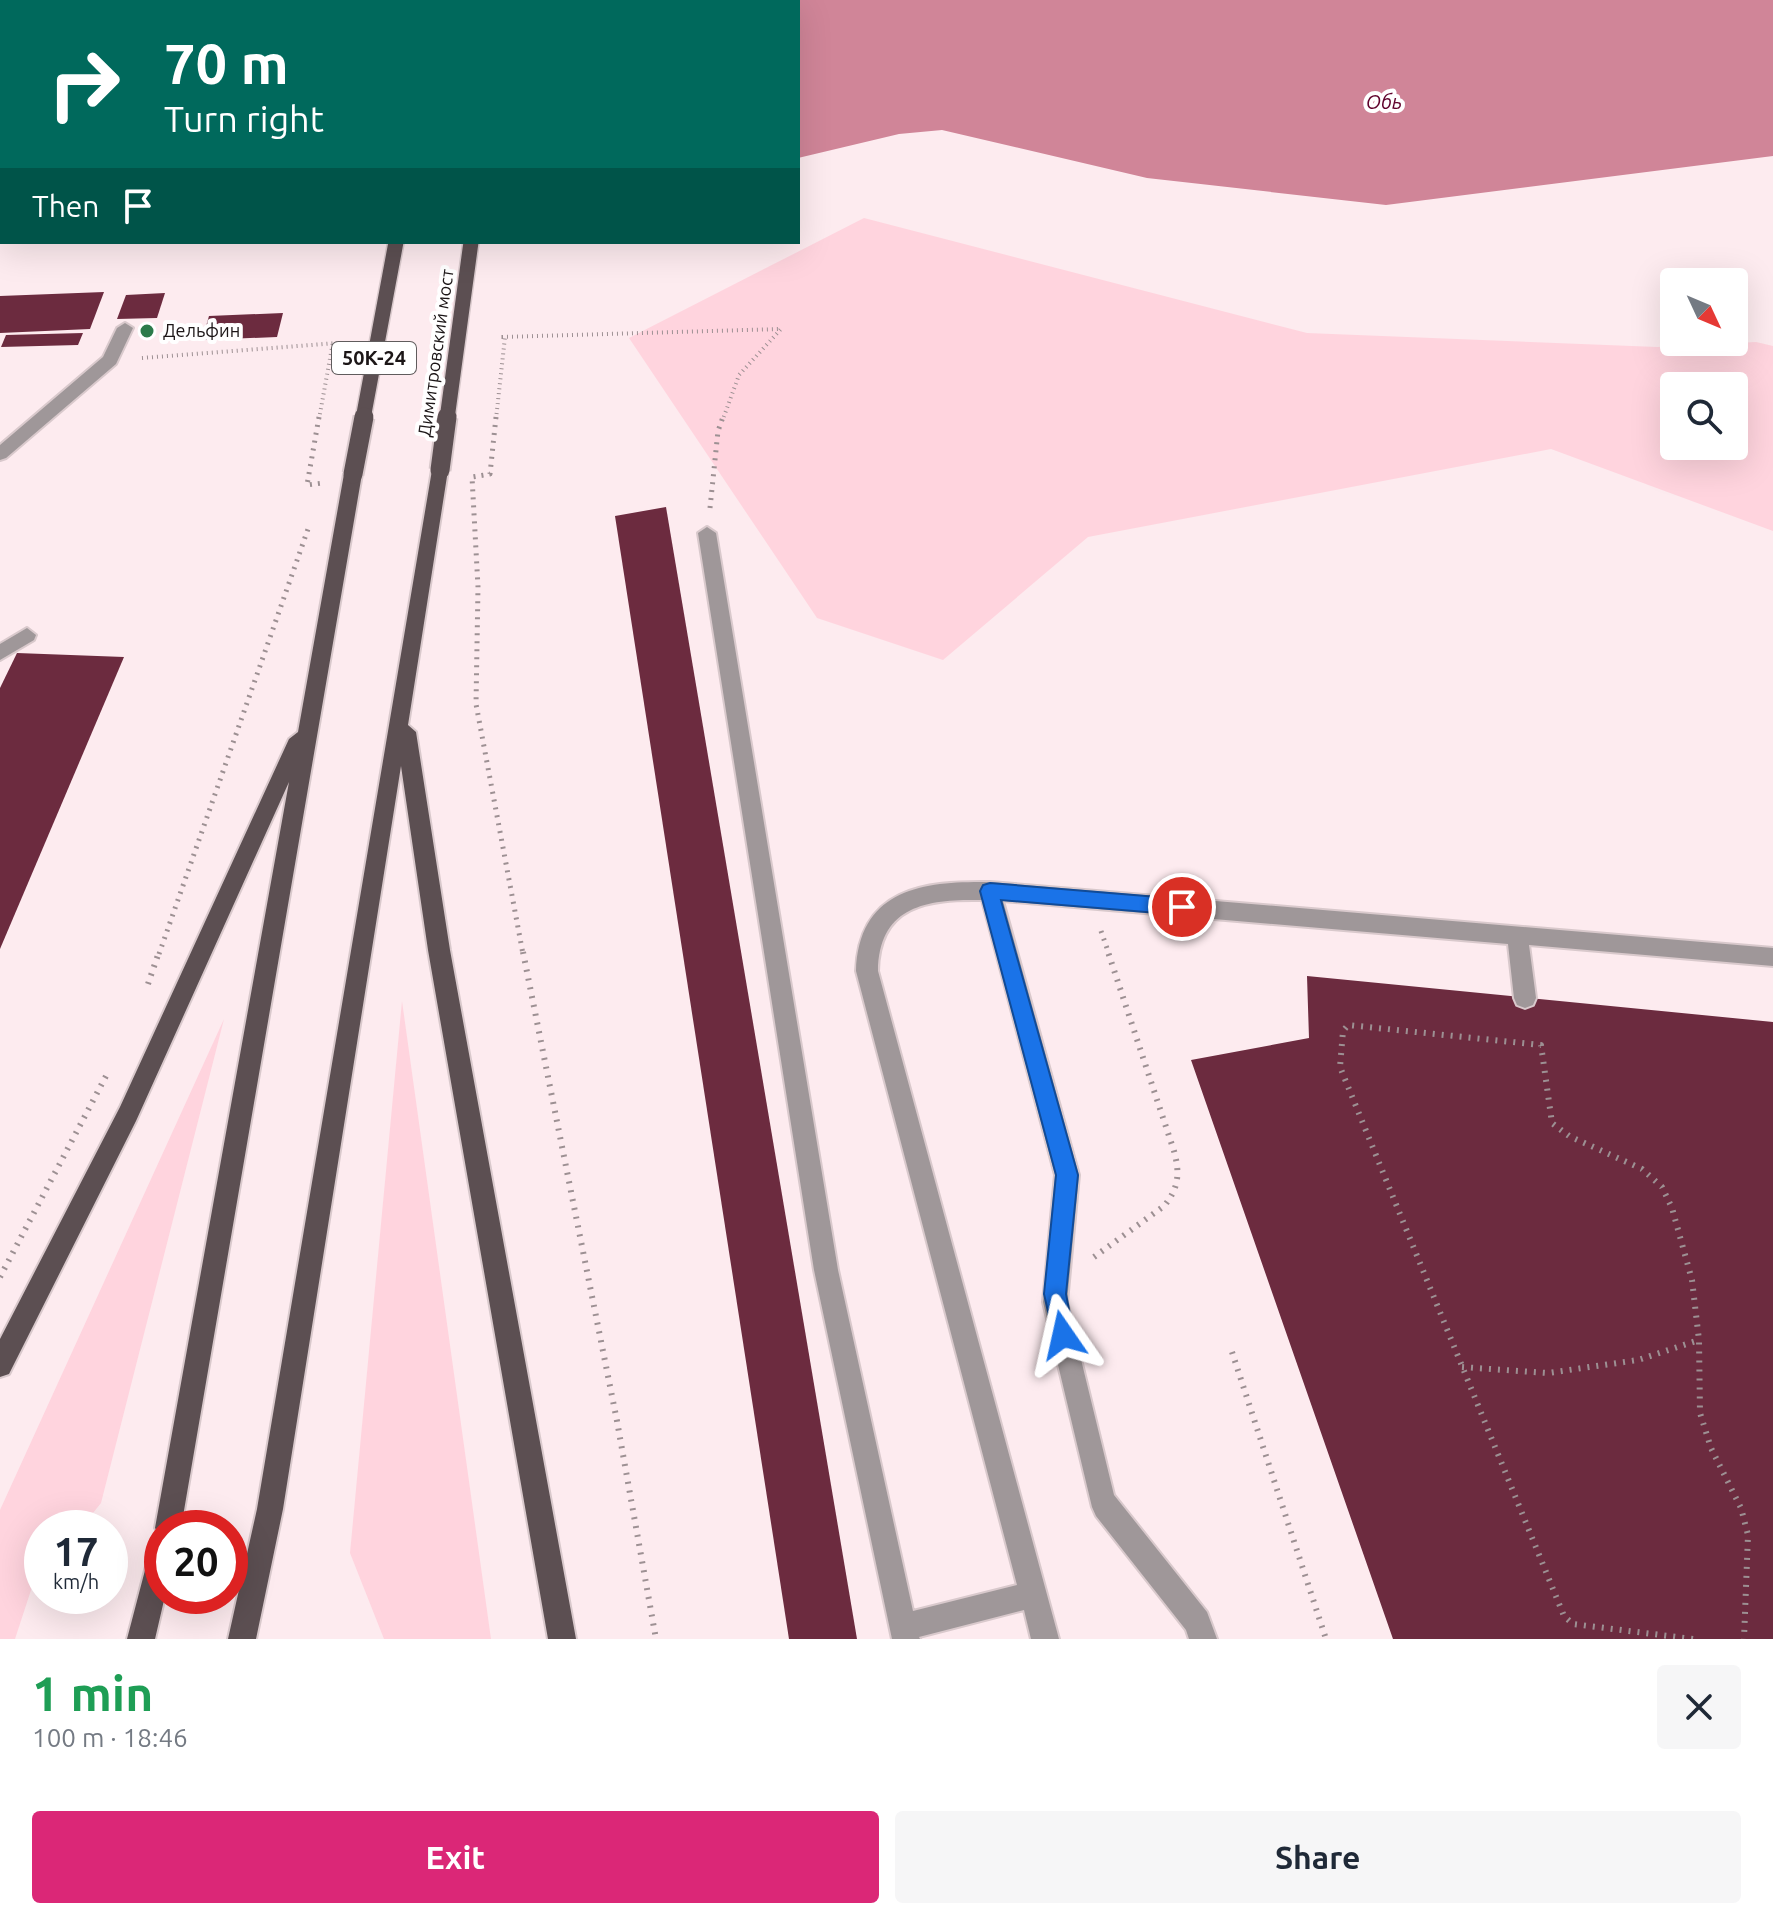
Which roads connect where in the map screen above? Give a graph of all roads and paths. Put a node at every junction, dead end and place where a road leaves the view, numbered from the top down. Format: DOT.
graph roads {
  1 [pos="396,244"];
  2 [pos="471,244"];
  3 [pos="125,328"];
  4 [pos="110,360"];
  5 [pos="9,440"];
  6 [pos="0,454"];
  7 [pos="324,475"];
  8 [pos="324,483"];
  9 [pos="319,497"];
  10 [pos="310,524"];
  11 [pos="707,533"];
  12 [pos="27,635"];
  13 [pos="0,653"];
  14 [pos="403,712"];
  15 [pos="311,714"];
  16 [pos="990,891"];
  17 [pos="1091,899"];
  18 [pos="1517,935"];
  19 [pos="1773,957"];
  20 [pos="146,989"];
  21 [pos="1525,998"];
  22 [pos="107,1073"];
  23 [pos="0,1277"];
  24 [pos="1057,1283"];
  25 [pos="1699,1340"];
  26 [pos="1232,1352"];
  27 [pos="0,1365"];
  28 [pos="1462,1367"];
  29 [pos="171,1510"];
  30 [pos="1033,1594"];
  31 [pos="147,1614"];
  32 [pos="905,1633"];
  33 [pos="141,1639"];
  34 [pos="242,1639"];
  35 [pos="562,1639"];
  36 [pos="656,1639"];
  37 [pos="1045,1639"];
  38 [pos="1203,1639"];
  39 [pos="1326,1639"];
  40 [pos="1693,1639"];
  41 [pos="1744,1639"];
  1 -- 15 [label="main road, 50К-24, bridge"];
  2 -- 14 [label="main road, Димитровский мост, bridge"];
  3 -- 4 [label="lane"];
  4 -- 5 [label="lane"];
  4 -- 8 [label="path"];
  5 -- 6 [label="lane"];
  7 -- 8 [label="path"];
  8 -- 9 [label="path"];
  10 -- 20 [label="path"];
  11 -- 32 [label="lane"];
  11 -- 36 [label="path"];
  12 -- 13 [label="lane"];
  14 -- 34 [label="main road, Димитровский мост"];
  14 -- 35 [label="main road"];
  15 -- 27 [label="main road"];
  15 -- 29 [label="main road"];
  16 -- 17 [label="lane"];
  16 -- 24 [label="lane"];
  16 -- 30 [label="lane"];
  17 -- 18 [label="lane"];
  17 -- 24 [label="path"];
  18 -- 19 [label="lane"];
  18 -- 21 [label="lane"];
  22 -- 23 [label="path"];
  24 -- 38 [label="lane"];
  25 -- 28 [label="path"];
  25 -- 28 [label="path"];
  25 -- 41 [label="path"];
  26 -- 39 [label="path"];
  28 -- 40 [label="path"];
  30 -- 32 [label="lane"];
  30 -- 37 [label="lane"];
  31 -- 33 [label="main road"];
}
